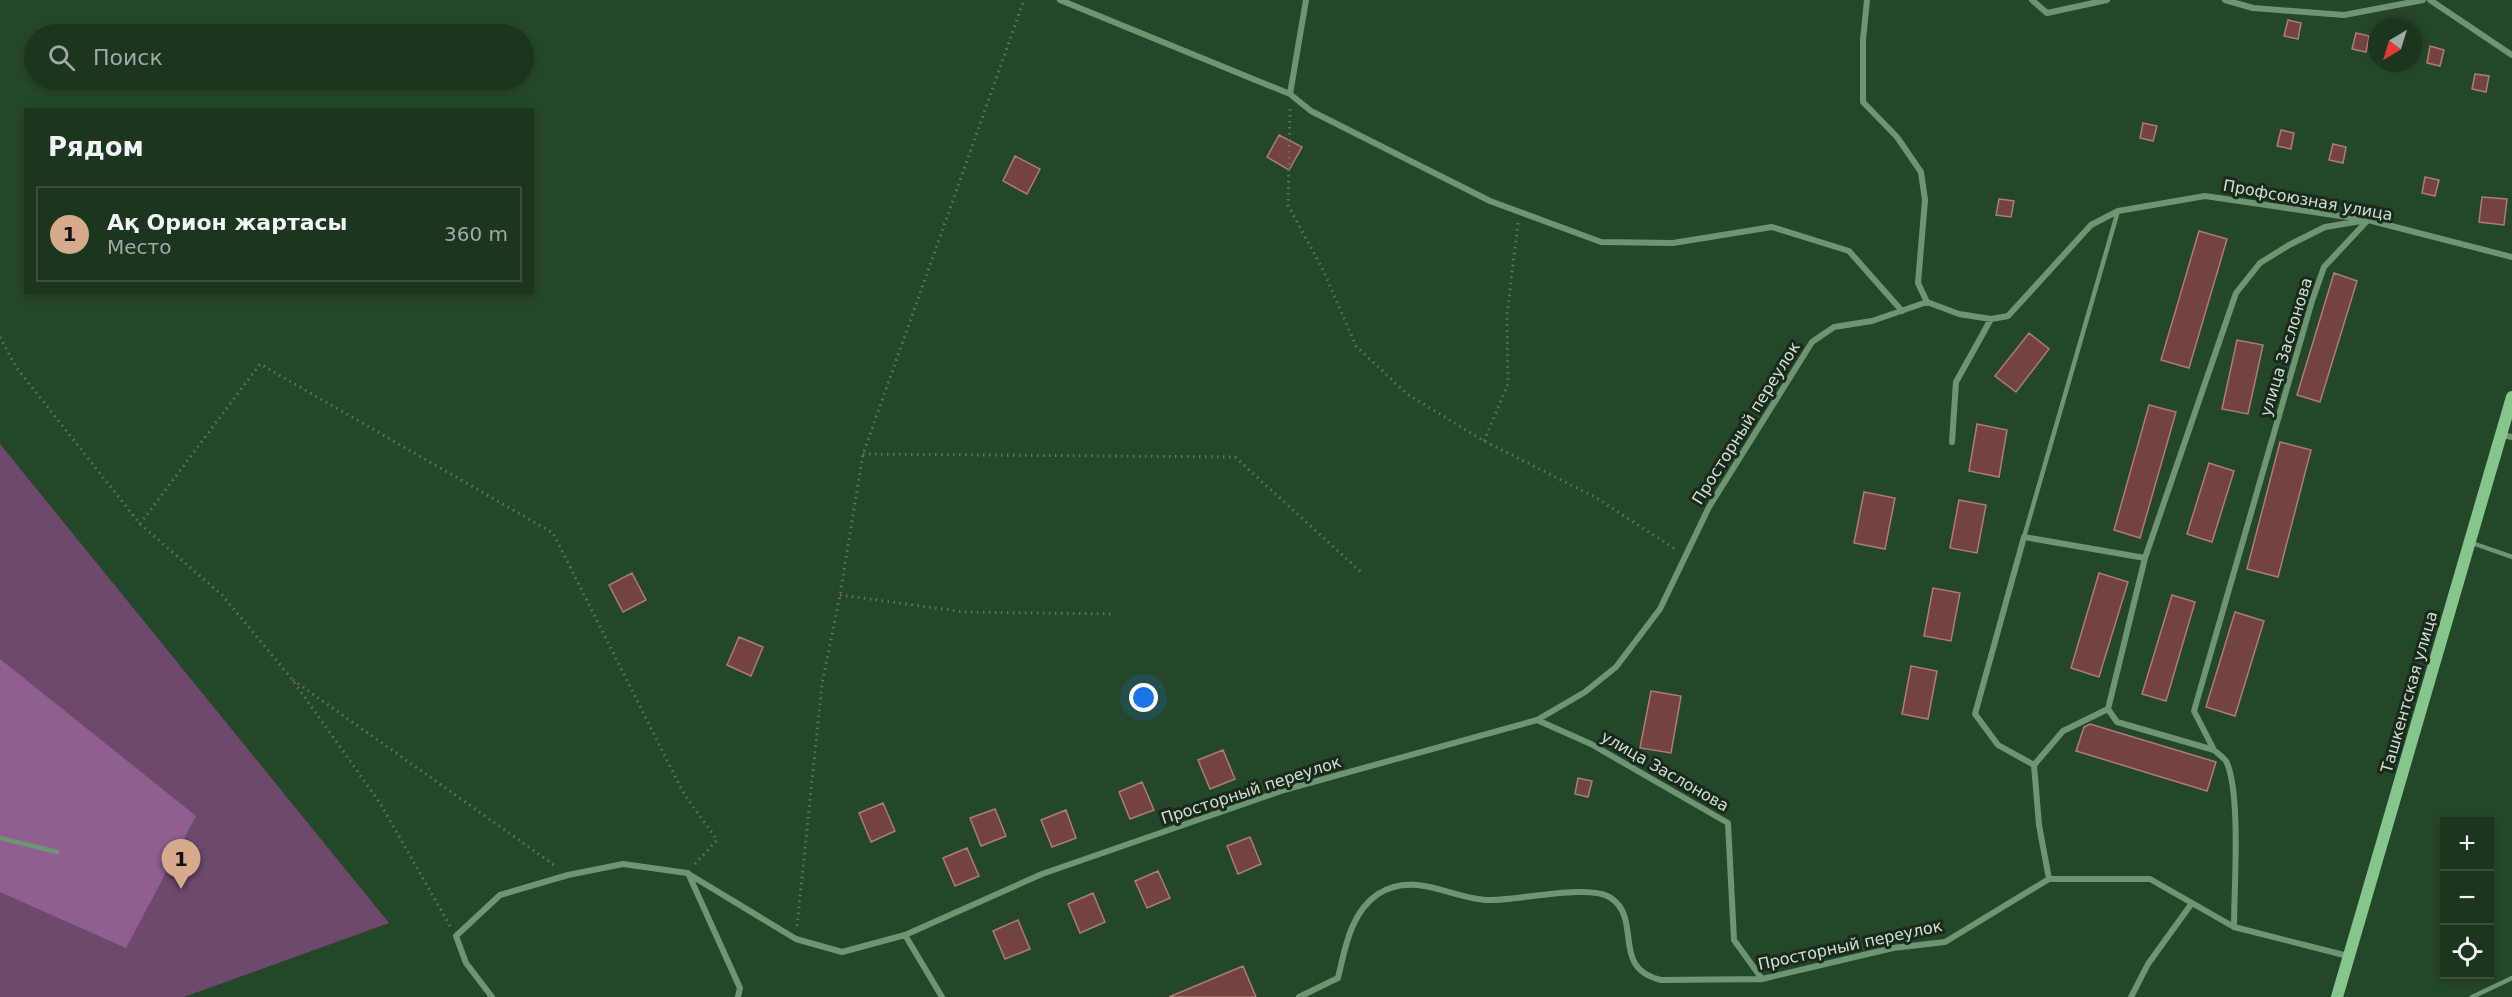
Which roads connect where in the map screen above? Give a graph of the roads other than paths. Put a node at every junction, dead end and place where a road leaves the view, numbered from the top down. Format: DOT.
graph roads {
  1 [pos="1060,0"];
  2 [pos="1306,0"];
  3 [pos="1867,0"];
  4 [pos="2032,0"];
  5 [pos="2106,0"];
  6 [pos="2225,0"];
  7 [pos="2423,0"];
  8 [pos="2430,0"];
  9 [pos="2512,55"];
  10 [pos="1290,94"];
  11 [pos="2118,211"];
  12 [pos="2368,220"];
  13 [pos="2512,257"];
  14 [pos="1927,302"];
  15 [pos="1902,311"];
  16 [pos="1991,319"];
  17 [pos="2512,397"];
  18 [pos="2507,436"];
  19 [pos="1952,442"];
  20 [pos="2025,537"];
  21 [pos="2470,542"];
  22 [pos="2512,557"];
  23 [pos="2145,558"];
  24 [pos="2108,709"];
  25 [pos="1536,720"];
  26 [pos="2214,750"];
  27 [pos="2034,765"];
  28 [pos="0,838"];
  29 [pos="57,852"];
  30 [pos="687,873"];
  31 [pos="2049,879"];
  32 [pos="2192,903"];
  33 [pos="2234,927"];
  34 [pos="905,935"];
  35 [pos="2348,956"];
  36 [pos="2512,978"];
  37 [pos="1762,979"];
  38 [pos="492,997"];
  39 [pos="738,997"];
  40 [pos="942,997"];
  41 [pos="1299,997"];
  42 [pos="2131,997"];
  43 [pos="2337,997"];
  44 [pos="2472,997"];
  1 -- 10 [label="street"];
  2 -- 10 [label="street"];
  3 -- 14 [label="street"];
  4 -- 5 [label="street"];
  6 -- 7 [label="street"];
  8 -- 9 [label="street"];
  10 -- 15 [label="street"];
  11 -- 12 [label="street, Профсоюзная улица"];
  11 -- 16 [label="street, Профсоюзная улица"];
  11 -- 20 [label="lane"];
  12 -- 13 [label="street, Профсоюзная улица"];
  12 -- 23 [label="street"];
  12 -- 26 [label="street, улица Заслонова"];
  14 -- 15 [label="street"];
  14 -- 16 [label="street"];
  15 -- 25 [label="street, Просторный переулок"];
  16 -- 19 [label="street"];
  17 -- 18 [label="main road, Ташкентская улица"];
  18 -- 21 [label="main road, Ташкентская улица"];
  20 -- 23 [label="street"];
  20 -- 27 [label="street"];
  21 -- 22 [label="lane"];
  21 -- 35 [label="main road, Ташкентская улица"];
  23 -- 24 [label="street"];
  24 -- 26 [label="street"];
  24 -- 27 [label="street"];
  25 -- 34 [label="street, Просторный переулок"];
  25 -- 37 [label="street, улица Заслонова"];
  26 -- 33 [label="street, улица Заслонова"];
  27 -- 31 [label="street"];
  28 -- 29 [label="lane"];
  30 -- 34 [label="street, Просторный переулок"];
  30 -- 38 [label="street, Просторный переулок"];
  30 -- 39 [label="street"];
  31 -- 32 [label="street"];
  31 -- 37 [label="street, Просторный переулок"];
  32 -- 33 [label="street"];
  32 -- 42 [label="street"];
  33 -- 35 [label="street"];
  34 -- 40 [label="street"];
  35 -- 43 [label="main road, Ташкентская улица"];
  36 -- 44 [label="lane"];
  37 -- 41 [label="street, Просторный переулок"];
}
